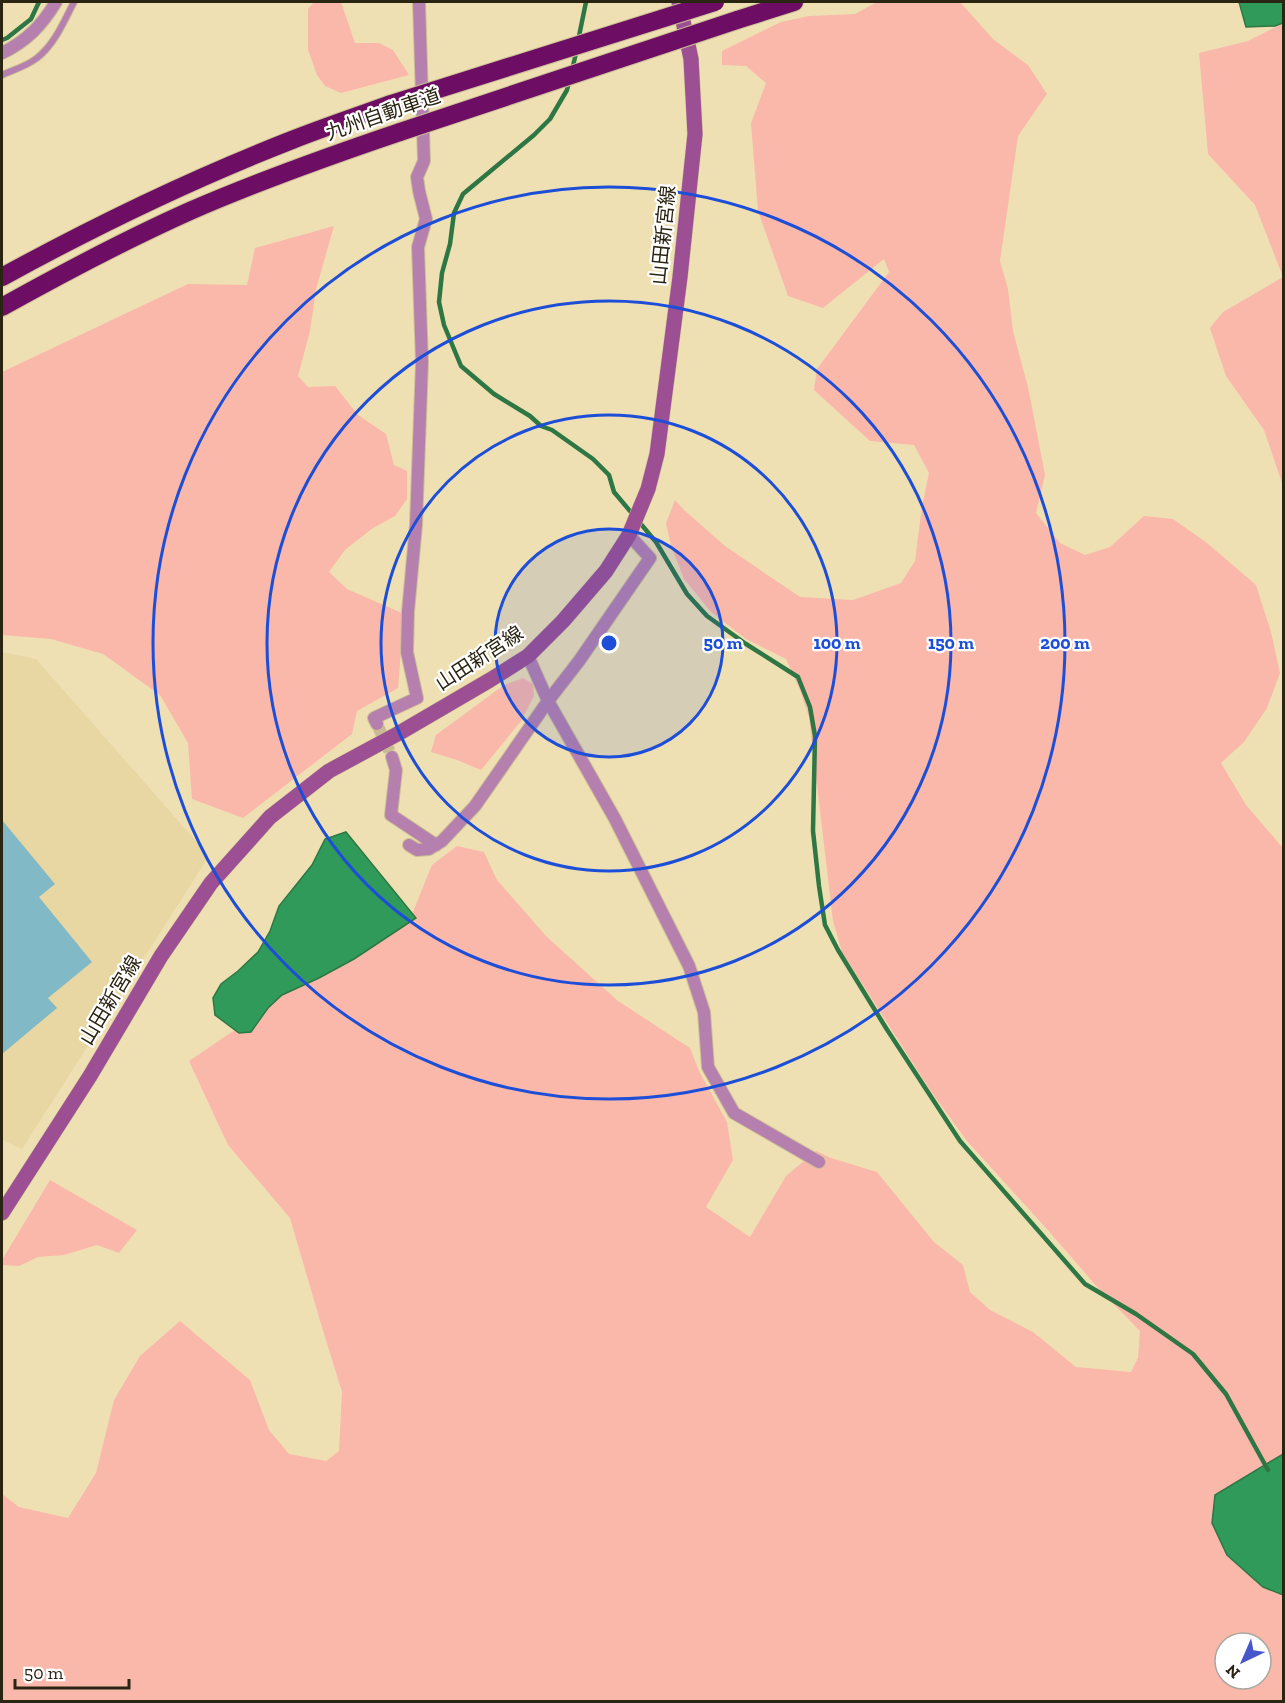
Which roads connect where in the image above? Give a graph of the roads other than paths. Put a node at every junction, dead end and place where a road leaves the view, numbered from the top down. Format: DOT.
graph roads {
  1 [pos="56,2"];
  2 [pos="74,2"];
  3 [pos="419,2"];
  4 [pos="679,2"];
  5 [pos="714,2"];
  6 [pos="794,2"];
  7 [pos="2,53"];
  8 [pos="2,75"];
  9 [pos="2,277"];
  10 [pos="2,307"];
  11 [pos="629,535"];
  12 [pos="528,656"];
  13 [pos="548,701"];
  14 [pos="376,724"];
  15 [pos="392,758"];
  16 [pos="409,845"];
  17 [pos="436,845"];
  18 [pos="819,1162"];
  19 [pos="2,1213"];
  1 -- 7 [label="street"];
  2 -- 8 [label="lane"];
  3 -- 14 [label="street"];
  4 -- 11 [label="main road, 山田新宮線"];
  5 -- 9 [label="highway, 九州自動車道, bridge"];
  6 -- 10 [label="highway, 九州自動車道, bridge"];
  11 -- 12 [label="main road, 山田新宮線"];
  11 -- 13 [label="street"];
  12 -- 13 [label="street"];
  12 -- 19 [label="main road, 山田新宮線"];
  13 -- 17 [label="street"];
  13 -- 18 [label="street"];
  15 -- 17 [label="street"];
  16 -- 17 [label="street"];
}
